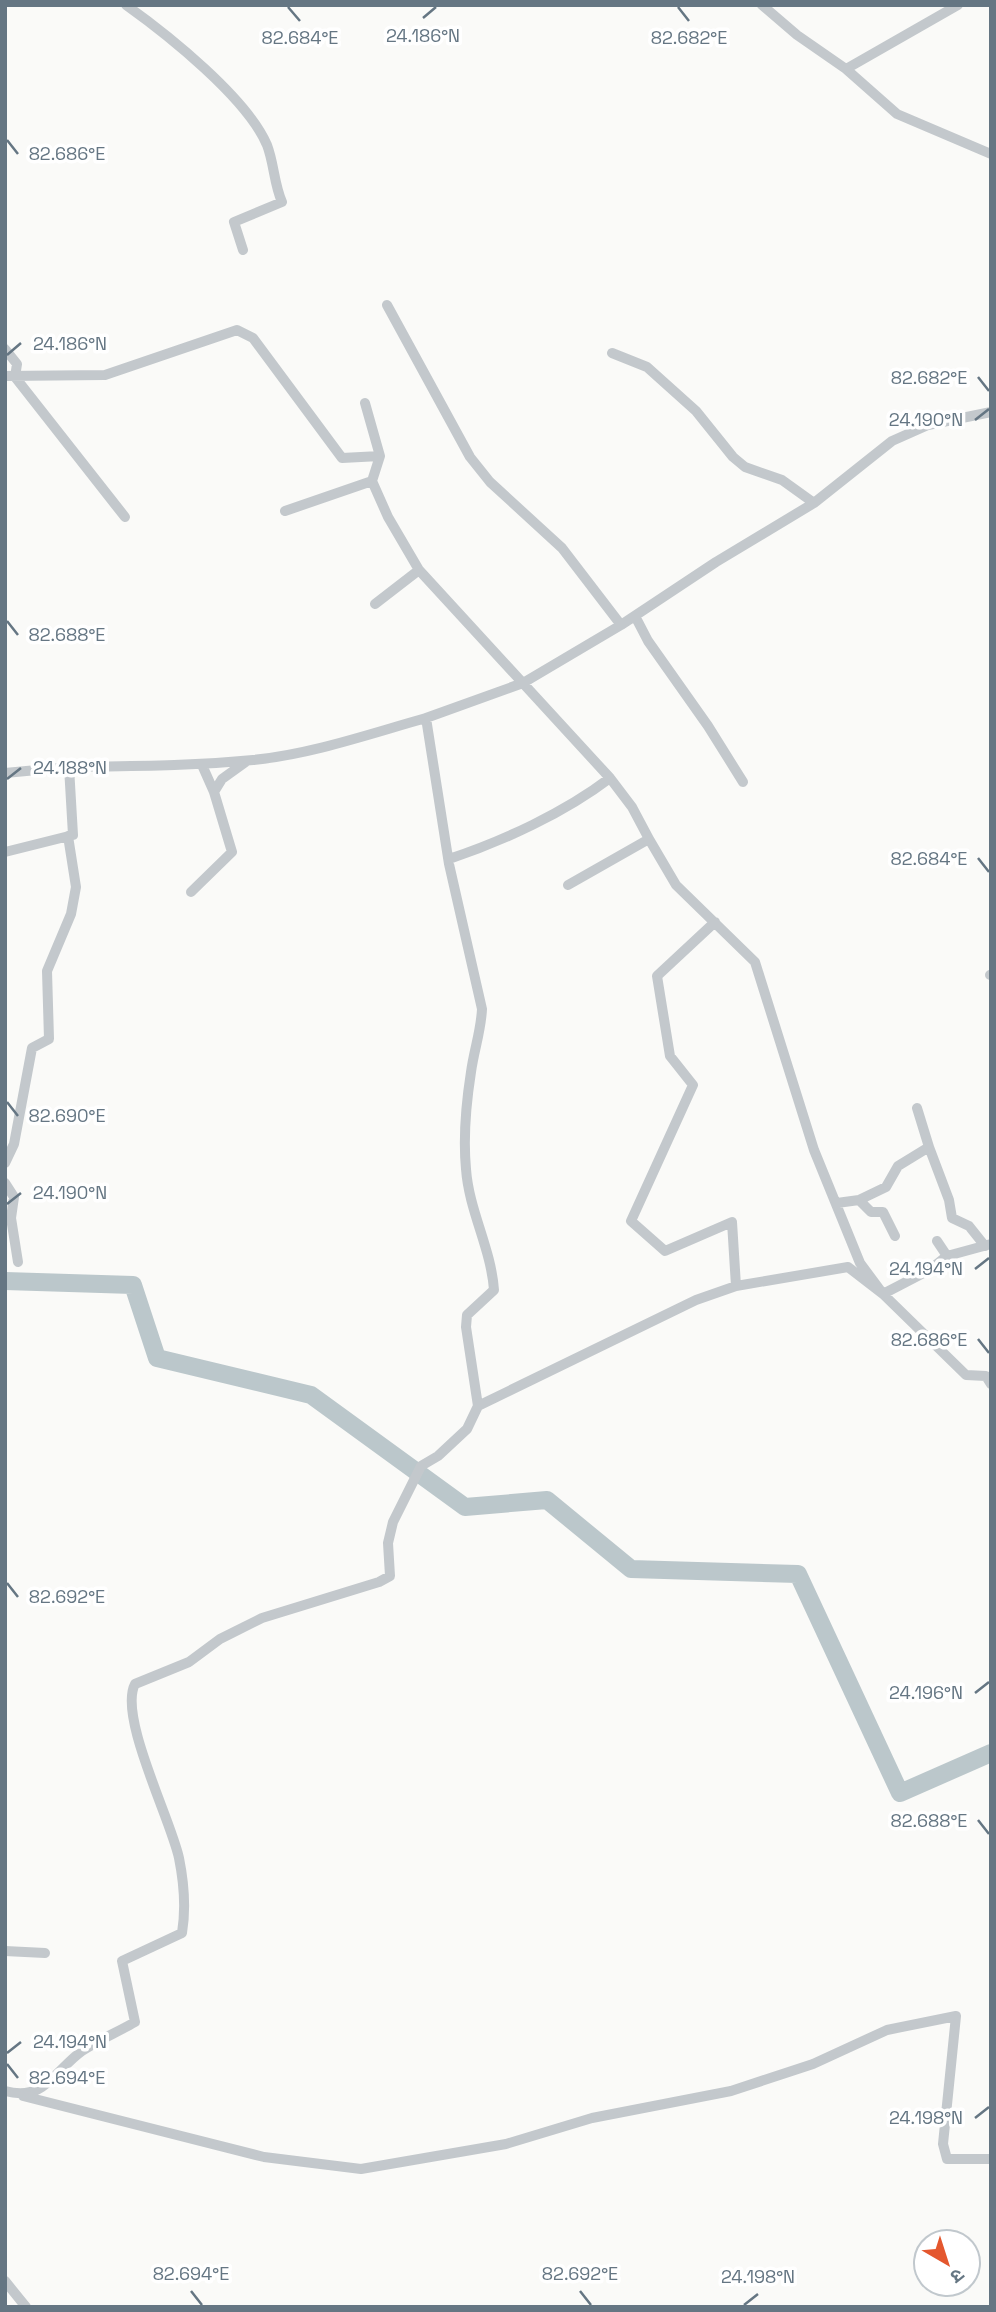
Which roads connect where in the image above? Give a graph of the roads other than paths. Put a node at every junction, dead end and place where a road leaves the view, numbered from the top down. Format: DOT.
graph roads {
  1 [pos="126,5"];
  2 [pos="762,5"];
  3 [pos="958,5"];
  4 [pos="846,69"];
  5 [pos="991,154"];
  6 [pos="243,250"];
  7 [pos="387,306"];
  8 [pos="5,349"];
  9 [pos="612,353"];
  10 [pos="10,377"];
  11 [pos="365,403"];
  12 [pos="991,412"];
  13 [pos="380,456"];
  14 [pos="372,481"];
  15 [pos="814,503"];
  16 [pos="285,512"];
  17 [pos="124,517"];
  18 [pos="419,570"];
  19 [pos="375,604"];
  20 [pos="635,616"];
  21 [pos="621,625"];
  22 [pos="523,683"];
  23 [pos="426,718"];
  24 [pos="249,760"];
  25 [pos="202,765"];
  26 [pos="69,767"];
  27 [pos="5,773"];
  28 [pos="610,778"];
  29 [pos="743,782"];
  30 [pos="214,792"];
  31 [pos="68,836"];
  32 [pos="649,839"];
  33 [pos="5,852"];
  34 [pos="449,859"];
  35 [pos="568,885"];
  36 [pos="191,892"];
  37 [pos="715,922"];
  38 [pos="917,1108"];
  39 [pos="929,1147"];
  40 [pos="5,1163"];
  41 [pos="5,1183"];
  42 [pos="859,1200"];
  43 [pos="836,1203"];
  44 [pos="895,1236"];
  45 [pos="937,1241"];
  46 [pos="988,1245"];
  47 [pos="947,1256"];
  48 [pos="18,1262"];
  49 [pos="736,1286"];
  50 [pos="883,1294"];
  51 [pos="989,1377"];
  52 [pos="478,1406"];
  53 [pos="5,1951"];
  54 [pos="45,1953"];
  55 [pos="5,2091"];
  56 [pos="22,2095"];
  57 [pos="991,2159"];
  58 [pos="5,2281"];
  59 [pos="26,2307"];
  1 -- 6 [label="street"];
  2 -- 4 [label="street"];
  3 -- 4 [label="street"];
  4 -- 5 [label="street"];
  7 -- 21 [label="street"];
  8 -- 10 [label="street"];
  9 -- 15 [label="street"];
  10 -- 13 [label="street"];
  10 -- 17 [label="street"];
  11 -- 13 [label="street"];
  12 -- 15 [label="street"];
  13 -- 14 [label="street"];
  14 -- 16 [label="street"];
  14 -- 18 [label="street"];
  15 -- 20 [label="street"];
  18 -- 19 [label="street"];
  18 -- 22 [label="street"];
  20 -- 21 [label="street"];
  20 -- 29 [label="street"];
  21 -- 22 [label="street"];
  22 -- 23 [label="street"];
  22 -- 28 [label="street"];
  23 -- 24 [label="street"];
  23 -- 34 [label="street"];
  24 -- 25 [label="street"];
  24 -- 30 [label="street"];
  25 -- 26 [label="street"];
  25 -- 30 [label="street"];
  26 -- 27 [label="street"];
  26 -- 31 [label="street"];
  28 -- 32 [label="street"];
  28 -- 34 [label="street"];
  30 -- 36 [label="street"];
  31 -- 33 [label="street"];
  31 -- 40 [label="street"];
  32 -- 35 [label="street"];
  32 -- 37 [label="street"];
  34 -- 52 [label="street"];
  37 -- 43 [label="street"];
  37 -- 49 [label="street"];
  38 -- 39 [label="street"];
  39 -- 42 [label="street"];
  39 -- 46 [label="street"];
  41 -- 48 [label="street"];
  42 -- 43 [label="street"];
  42 -- 44 [label="street"];
  43 -- 50 [label="street"];
  45 -- 47 [label="street"];
  46 -- 47 [label="street"];
  47 -- 50 [label="street"];
  49 -- 50 [label="street"];
  49 -- 52 [label="street"];
  50 -- 51 [label="street"];
  52 -- 56 [label="street"];
  53 -- 54 [label="street"];
  55 -- 56 [label="street"];
  56 -- 57 [label="street"];
  58 -- 59 [label="street"];
}
